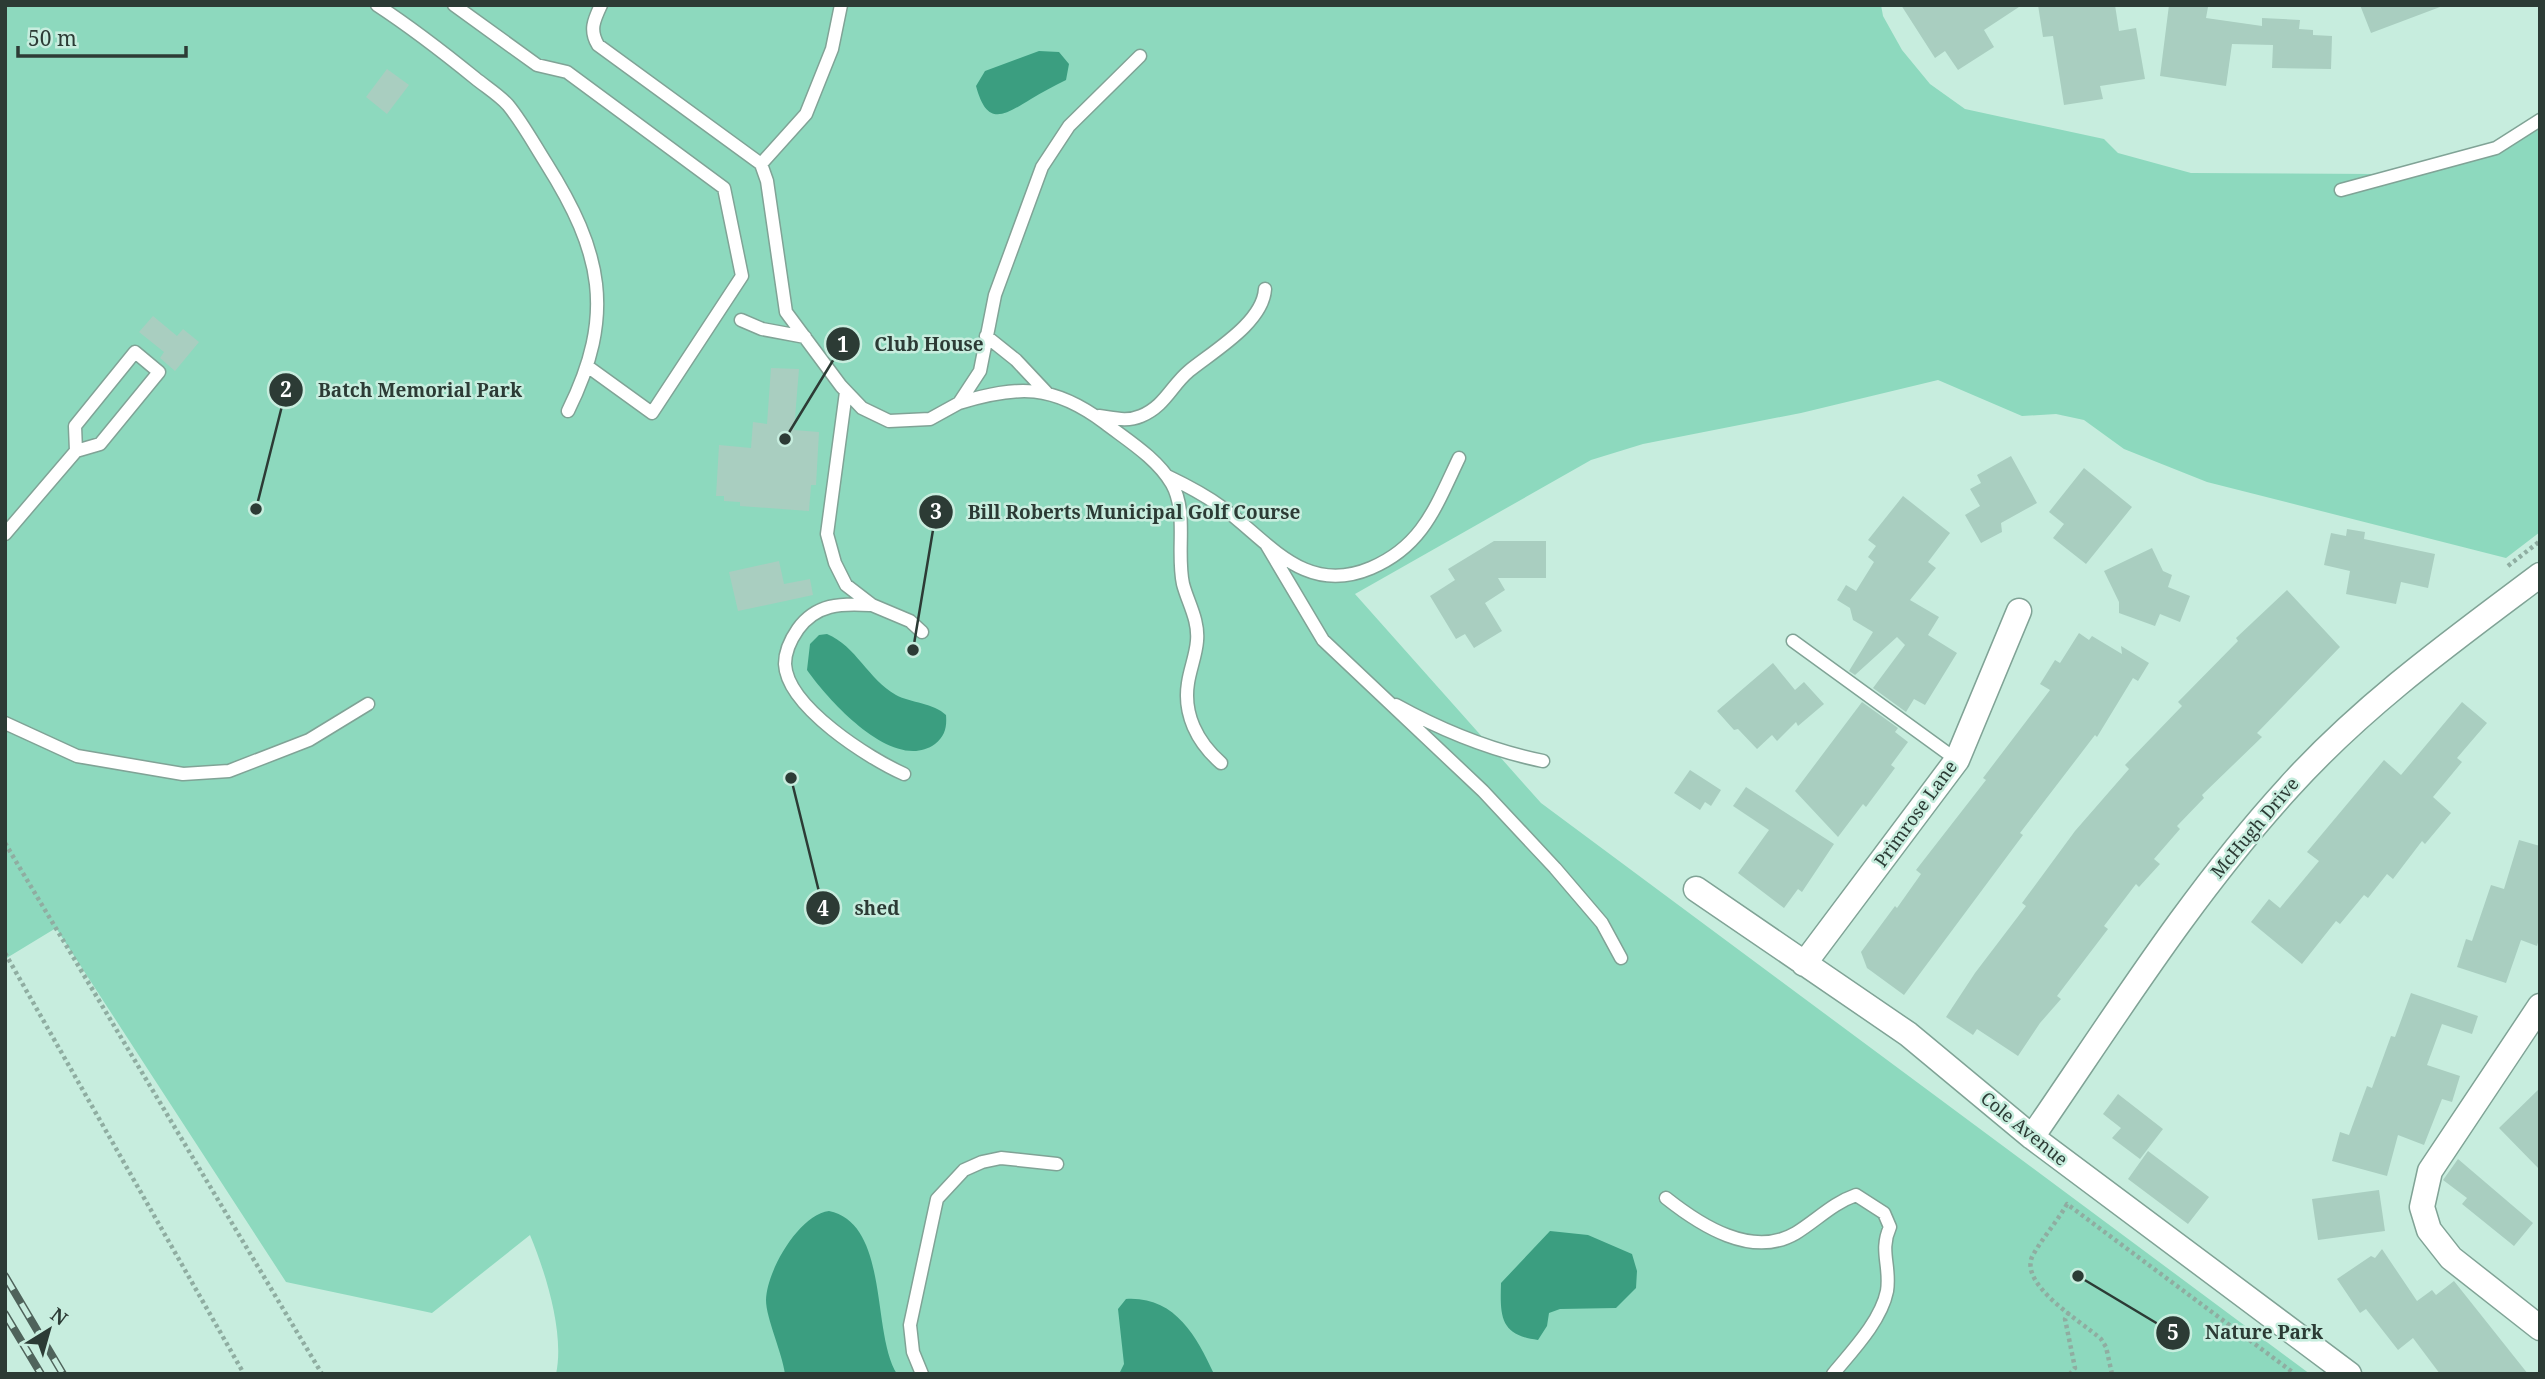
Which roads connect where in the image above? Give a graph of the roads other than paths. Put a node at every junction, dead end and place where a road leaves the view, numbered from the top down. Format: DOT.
graph roads {
  1 [pos="377,5"];
  2 [pos="454,5"];
  3 [pos="601,5"];
  4 [pos="841,5"];
  5 [pos="1140,56"];
  6 [pos="2540,120"];
  7 [pos="761,164"];
  8 [pos="2341,190"];
  9 [pos="1265,289"];
  10 [pos="741,320"];
  11 [pos="986,336"];
  12 [pos="805,337"];
  13 [pos="587,366"];
  14 [pos="846,392"];
  15 [pos="1047,394"];
  16 [pos="959,403"];
  17 [pos="568,411"];
  18 [pos="1095,415"];
  19 [pos="76,451"];
  20 [pos="1459,458"];
  21 [pos="1163,474"];
  22 [pos="5,534"];
  23 [pos="1266,544"];
  24 [pos="2540,575"];
  25 [pos="872,605"];
  26 [pos="2019,611"];
  27 [pos="922,632"];
  28 [pos="1793,640"];
  29 [pos="1383,698"];
  30 [pos="368,704"];
  31 [pos="5,723"];
  32 [pos="1957,760"];
  33 [pos="1543,761"];
  34 [pos="1221,763"];
  35 [pos="904,774"];
  36 [pos="1696,889"];
  37 [pos="1621,958"];
  38 [pos="1804,964"];
  39 [pos="2540,1006"];
  40 [pos="2032,1137"];
  41 [pos="1057,1164"];
  42 [pos="1666,1198"];
  43 [pos="2540,1328"];
  44 [pos="922,1374"];
  45 [pos="1833,1374"];
  46 [pos="2350,1374"];
  1 -- 13 [label="lane"];
  2 -- 13 [label="lane"];
  3 -- 7 [label="lane"];
  4 -- 7 [label="lane"];
  5 -- 11 [label="lane"];
  6 -- 8 [label="lane"];
  7 -- 12 [label="lane"];
  9 -- 18 [label="lane"];
  10 -- 12 [label="lane"];
  11 -- 15 [label="lane"];
  11 -- 16 [label="lane"];
  12 -- 14 [label="lane"];
  13 -- 17 [label="lane"];
  14 -- 16 [label="lane"];
  14 -- 25 [label="lane"];
  15 -- 16 [label="lane"];
  15 -- 18 [label="lane"];
  18 -- 21 [label="lane"];
  19 -- 19 [label="lane"];
  19 -- 22 [label="lane"];
  20 -- 23 [label="lane"];
  21 -- 23 [label="lane"];
  21 -- 34 [label="lane"];
  23 -- 29 [label="lane"];
  24 -- 40 [label="street, McHugh Drive"];
  25 -- 27 [label="lane"];
  25 -- 35 [label="lane"];
  26 -- 32 [label="street, Primrose Lane"];
  28 -- 32 [label="lane"];
  29 -- 33 [label="lane"];
  29 -- 37 [label="lane"];
  30 -- 31 [label="lane"];
  32 -- 38 [label="street, Primrose Lane"];
  36 -- 38 [label="street, Cole Avenue"];
  38 -- 40 [label="street, Cole Avenue"];
  39 -- 43 [label="street"];
  40 -- 46 [label="street, Cole Avenue"];
  41 -- 44 [label="lane"];
  42 -- 45 [label="lane"];
}
